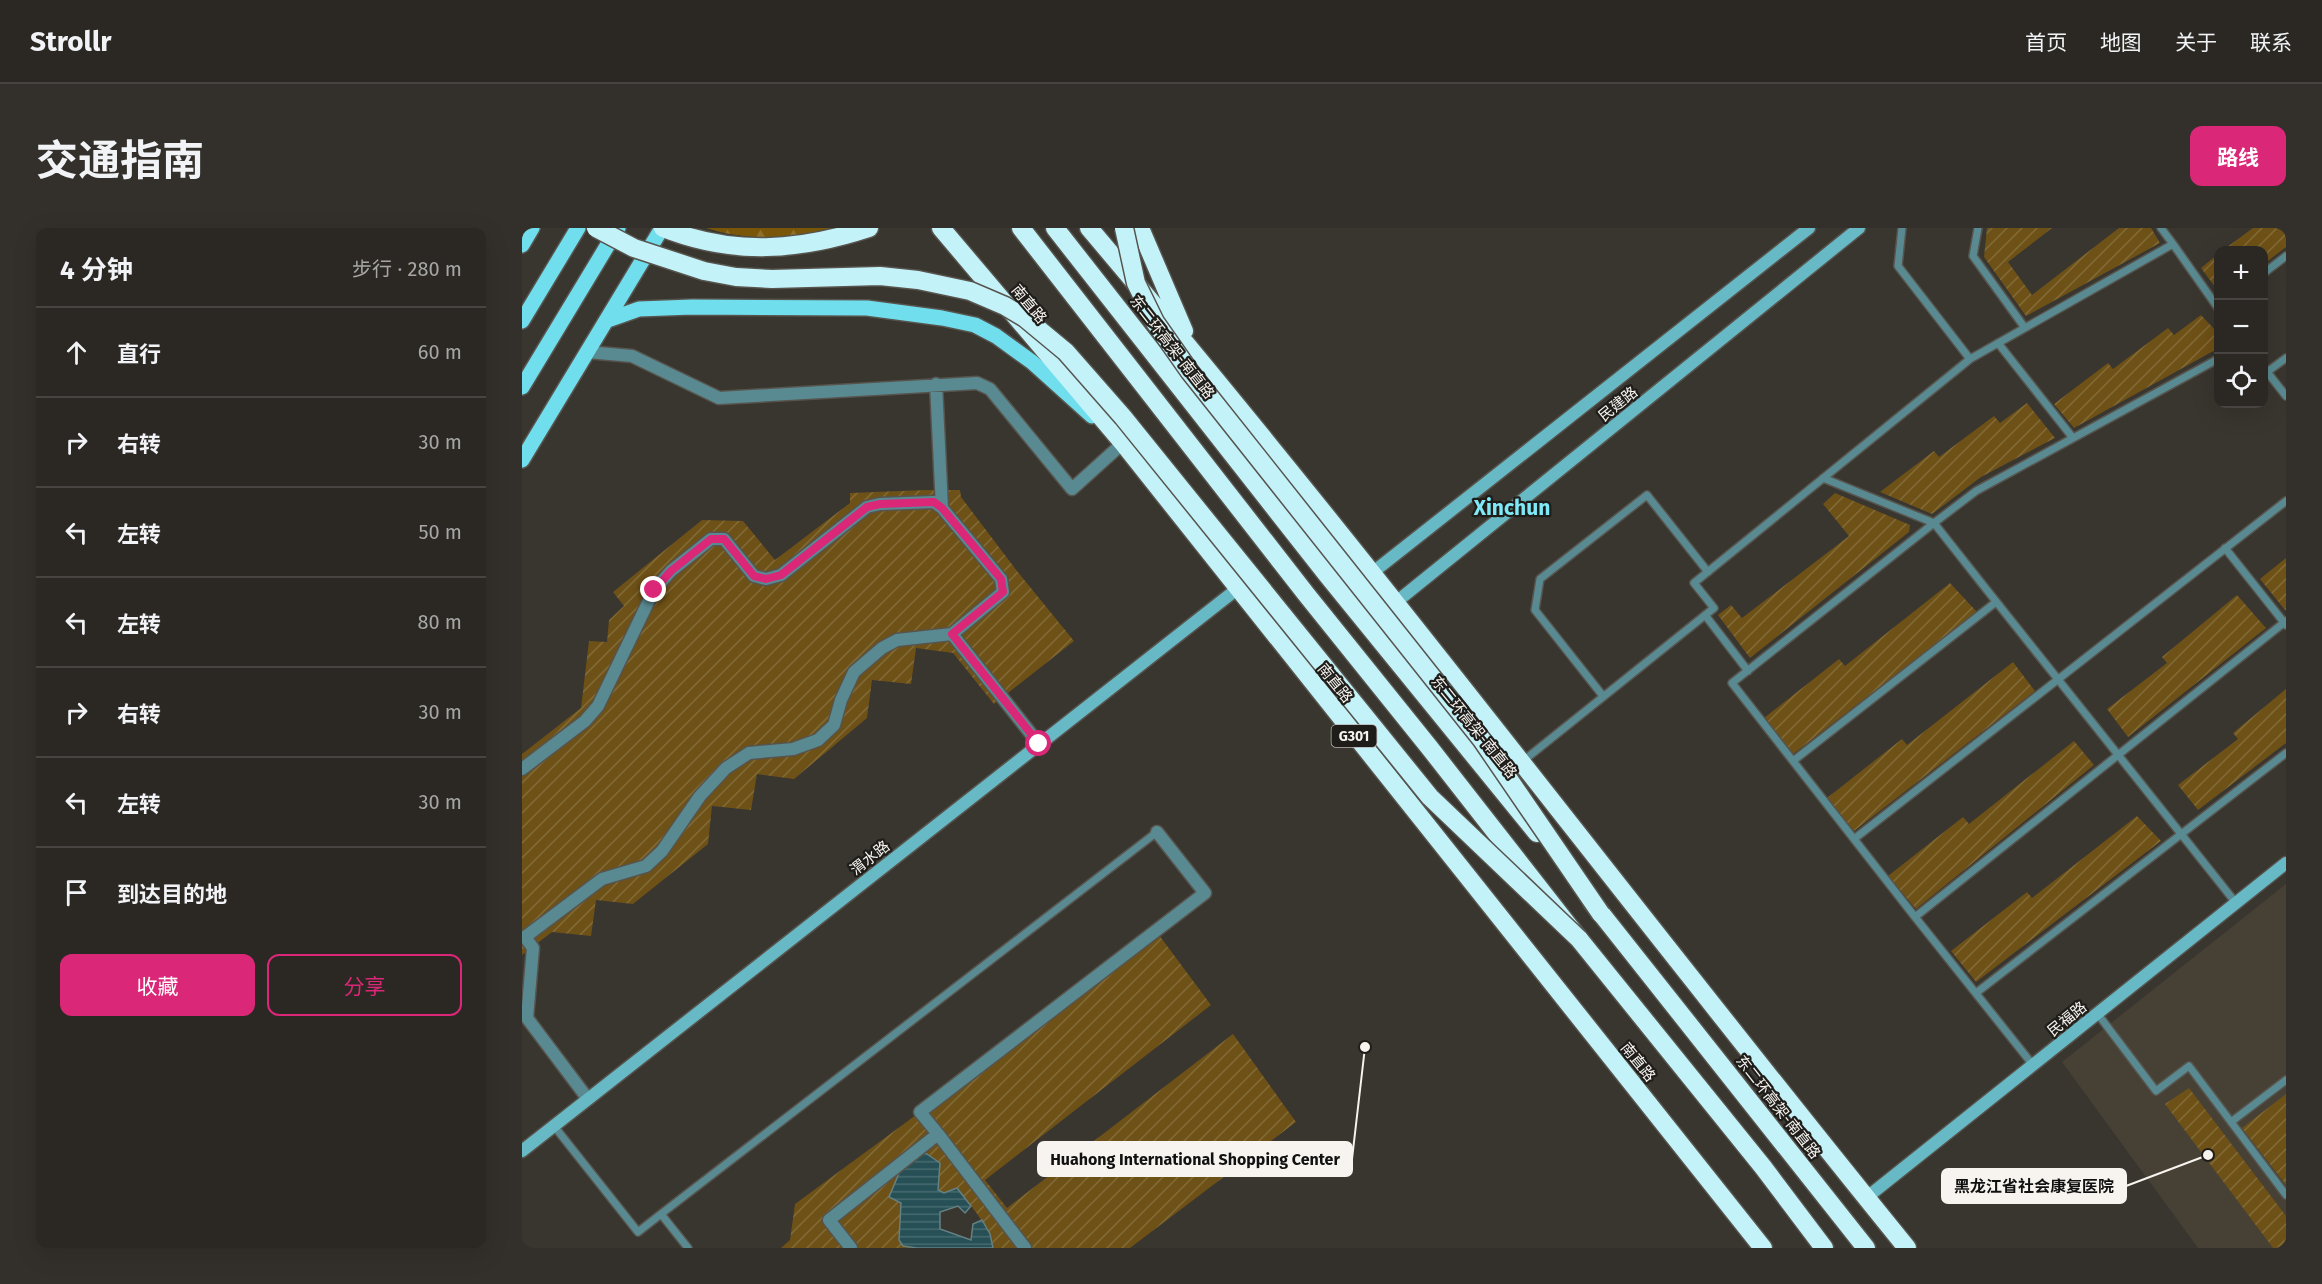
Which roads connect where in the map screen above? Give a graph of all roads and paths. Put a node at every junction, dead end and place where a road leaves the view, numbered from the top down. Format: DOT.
graph roads {
  1 [pos="532,228"];
  2 [pos="578,228"];
  3 [pos="596,228"];
  4 [pos="618,228"];
  5 [pos="663,228"];
  6 [pos="869,228"];
  7 [pos="941,228"];
  8 [pos="1021,228"];
  9 [pos="1055,228"];
  10 [pos="1089,228"];
  11 [pos="1124,228"];
  12 [pos="1809,228"];
  13 [pos="1859,228"];
  14 [pos="1902,228"];
  15 [pos="1978,228"];
  16 [pos="2163,229"];
  17 [pos="1142,231"];
  18 [pos="2173,244"];
  19 [pos="522,245"];
  20 [pos="2286,256"];
  21 [pos="2268,270"];
  22 [pos="2214,302"];
  23 [pos="608,320"];
  24 [pos="522,321"];
  25 [pos="2025,328"];
  26 [pos="1998,343"];
  27 [pos="1192,349"];
  28 [pos="587,352"];
  29 [pos="2286,358"];
  30 [pos="1970,359"];
  31 [pos="2214,360"];
  32 [pos="2268,368"];
  33 [pos="2268,374"];
  34 [pos="936,384"];
  35 [pos="522,387"];
  36 [pos="2286,396"];
  37 [pos="2073,438"];
  38 [pos="1123,443"];
  39 [pos="522,460"];
  40 [pos="1823,478"];
  41 [pos="2286,501"];
  42 [pos="942,508"];
  43 [pos="1934,523"];
  44 [pos="2225,548"];
  45 [pos="1708,572"];
  46 [pos="1372,573"];
  47 [pos="1237,589"];
  48 [pos="1996,602"];
  49 [pos="1395,603"];
  50 [pos="1705,615"];
  51 [pos="2285,623"];
  52 [pos="952,634"];
  53 [pos="1748,670"];
  54 [pos="2057,678"];
  55 [pos="1603,696"];
  56 [pos="1039,744"];
  57 [pos="2286,753"];
  58 [pos="2119,756"];
  59 [pos="1793,761"];
  60 [pos="1521,763"];
  61 [pos="522,769"];
  62 [pos="1157,832"];
  63 [pos="1854,839"];
  64 [pos="2286,863"];
  65 [pos="2236,903"];
  66 [pos="1601,914"];
  67 [pos="1915,917"];
  68 [pos="524,937"];
  69 [pos="1579,939"];
  70 [pos="1976,993"];
  71 [pos="2097,1013"];
  72 [pos="2033,1065"];
  73 [pos="2286,1080"];
  74 [pos="588,1099"];
  75 [pos="2231,1122"];
  76 [pos="554,1126"];
  77 [pos="938,1134"];
  78 [pos="522,1151"];
  79 [pos="2286,1195"];
  80 [pos="1866,1198"];
  81 [pos="661,1214"];
  82 [pos="688,1248"];
  83 [pos="851,1248"];
  84 [pos="1025,1248"];
  85 [pos="1763,1248"];
  86 [pos="1824,1248"];
  87 [pos="1866,1248"];
  88 [pos="1907,1248"];
  1 -- 19 [label="main road"];
  2 -- 24 [label="main road"];
  3 -- 69 [label="highway, bridge"];
  4 -- 35 [label="main road"];
  5 -- 6 [label="highway"];
  5 -- 23 [label="main road"];
  7 -- 38 [label="highway, 南直路 / G301"];
  8 -- 69 [label="highway, bridge"];
  9 -- 66 [label="highway, 东二环高架-南直路, bridge"];
  10 -- 27 [label="highway"];
  11 -- 66 [label="highway, bridge"];
  12 -- 46 [label="street, 民建路"];
  13 -- 49 [label="street, 民建路"];
  14 -- 30 [label="lane"];
  15 -- 25 [label="lane"];
  16 -- 18 [label="lane"];
  17 -- 27 [label="highway"];
  18 -- 22 [label="lane"];
  18 -- 25 [label="lane"];
  20 -- 21 [label="lane"];
  23 -- 28 [label="main road"];
  23 -- 38 [label="main road"];
  25 -- 26 [label="lane"];
  26 -- 30 [label="lane"];
  26 -- 37 [label="lane"];
  27 -- 46 [label="highway"];
  28 -- 34 [label="street"];
  28 -- 39 [label="main road"];
  29 -- 32 [label="lane"];
  30 -- 40 [label="lane"];
  31 -- 37 [label="lane"];
  33 -- 36 [label="lane"];
  34 -- 38 [label="street"];
  34 -- 42 [label="street"];
  37 -- 43 [label="lane"];
  38 -- 47 [label="highway, 南直路 / G301"];
  40 -- 43 [label="lane"];
  40 -- 45 [label="lane"];
  41 -- 44 [label="lane"];
  42 -- 52 [label="street"];
  42 -- 61 [label="street"];
  43 -- 48 [label="lane"];
  43 -- 53 [label="lane"];
  44 -- 51 [label="lane"];
  44 -- 54 [label="lane"];
  45 -- 50 [label="lane"];
  45 -- 55 [label="lane"];
  46 -- 49 [label="highway"];
  47 -- 56 [label="street, 渭水路"];
  47 -- 85 [label="highway, 南直路 / G301"];
  48 -- 54 [label="lane"];
  48 -- 59 [label="lane"];
  49 -- 60 [label="highway"];
  50 -- 53 [label="lane"];
  50 -- 55 [label="lane"];
  51 -- 58 [label="lane"];
  52 -- 56 [label="street"];
  52 -- 68 [label="street"];
  53 -- 59 [label="lane"];
  54 -- 58 [label="lane"];
  54 -- 63 [label="lane"];
  55 -- 60 [label="lane"];
  56 -- 74 [label="street, 渭水路"];
  57 -- 70 [label="lane"];
  58 -- 65 [label="lane"];
  58 -- 67 [label="lane"];
  59 -- 63 [label="lane"];
  60 -- 80 [label="highway"];
  62 -- 77 [label="street"];
  62 -- 81 [label="lane"];
  63 -- 67 [label="lane"];
  64 -- 65 [label="street, 民福路"];
  65 -- 71 [label="street, 民福路"];
  66 -- 87 [label="highway, 东二环高架-南直路"];
  67 -- 70 [label="lane"];
  68 -- 74 [label="street"];
  69 -- 86 [label="highway"];
  70 -- 72 [label="lane"];
  71 -- 72 [label="street, 民福路"];
  71 -- 75 [label="lane"];
  72 -- 80 [label="street, 民福路"];
  73 -- 75 [label="lane"];
  74 -- 76 [label="street, 渭水路"];
  75 -- 79 [label="lane"];
  76 -- 78 [label="street, 渭水路"];
  76 -- 81 [label="lane"];
  77 -- 83 [label="street"];
  77 -- 84 [label="street"];
  80 -- 88 [label="highway"];
  81 -- 82 [label="lane"];
}
